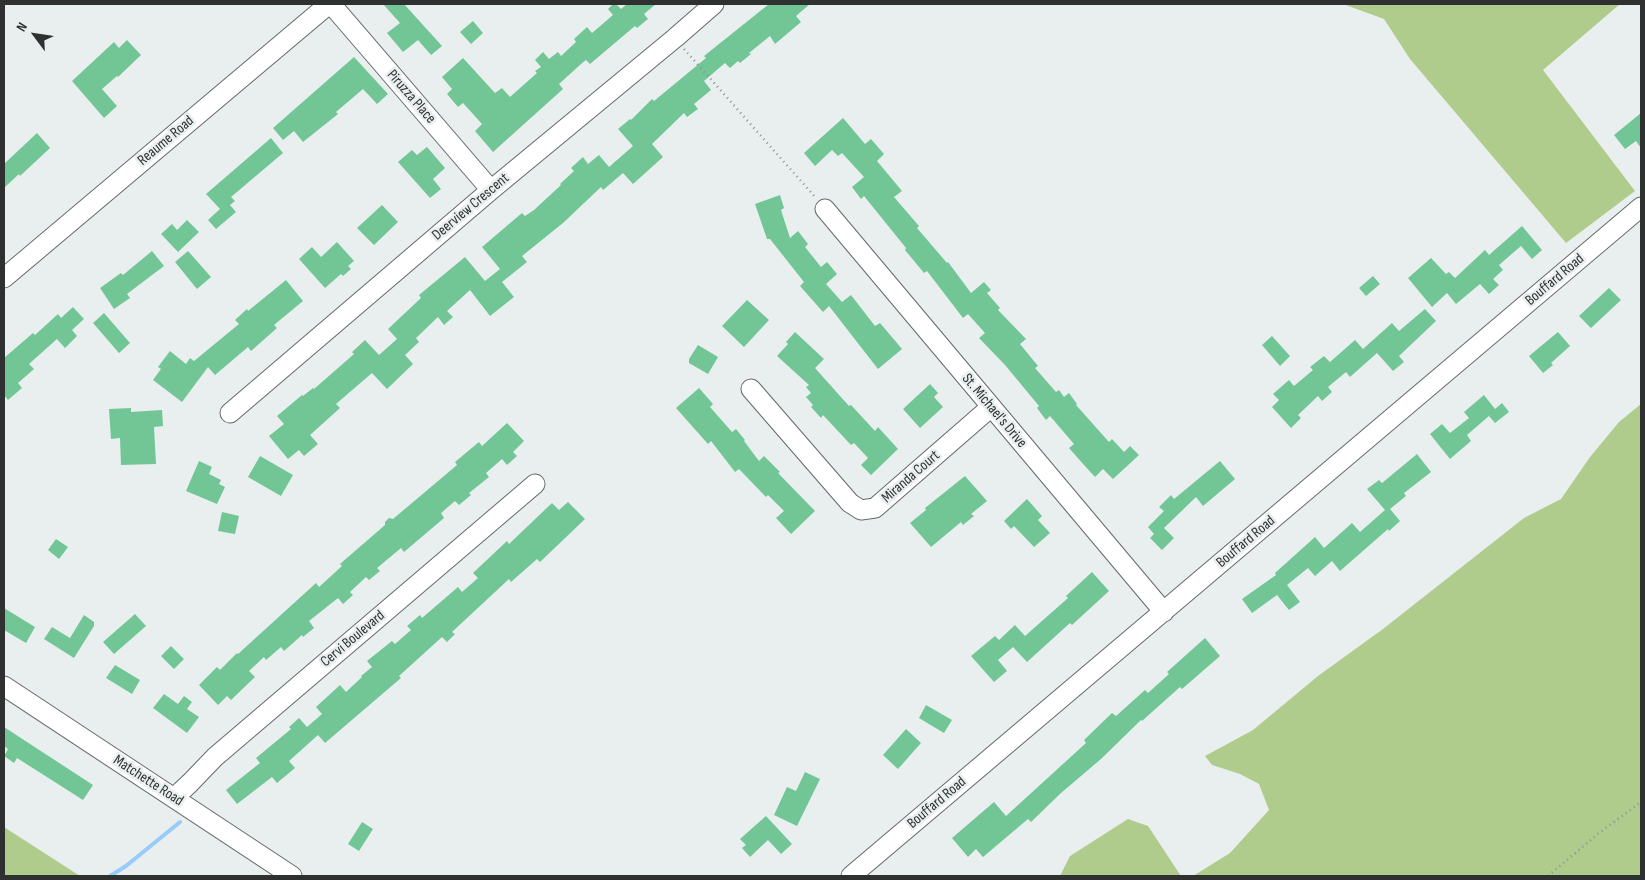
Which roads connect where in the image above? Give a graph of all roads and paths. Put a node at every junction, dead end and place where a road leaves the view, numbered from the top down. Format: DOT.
graph roads {
  1 [pos="330,4"];
  2 [pos="714,4"];
  3 [pos="675,38"];
  4 [pos="491,190"];
  5 [pos="1641,207"];
  6 [pos="825,208"];
  7 [pos="4,278"];
  8 [pos="751,389"];
  9 [pos="991,407"];
  10 [pos="230,413"];
  11 [pos="535,484"];
  12 [pos="1164,612"];
  13 [pos="4,686"];
  14 [pos="174,798"];
  15 [pos="1641,802"];
  16 [pos="292,876"];
  17 [pos="851,876"];
  18 [pos="1548,876"];
  1 -- 4 [label="street, Piruzza Place"];
  1 -- 7 [label="street, Reaume Road"];
  2 -- 3 [label="street, Deerview Crescent"];
  3 -- 4 [label="street, Deerview Crescent"];
  3 -- 6 [label="path"];
  4 -- 10 [label="street, Deerview Crescent"];
  5 -- 12 [label="street, Bouffard Road"];
  6 -- 9 [label="street, St. Michael's Drive"];
  8 -- 9 [label="street, Miranda Court"];
  9 -- 12 [label="street, St. Michael's Drive"];
  11 -- 14 [label="street, Cervi Boulevard"];
  12 -- 17 [label="street, Bouffard Road"];
  13 -- 14 [label="street, Matchette Road"];
  14 -- 16 [label="street, Matchette Road"];
  15 -- 18 [label="path"];
}
